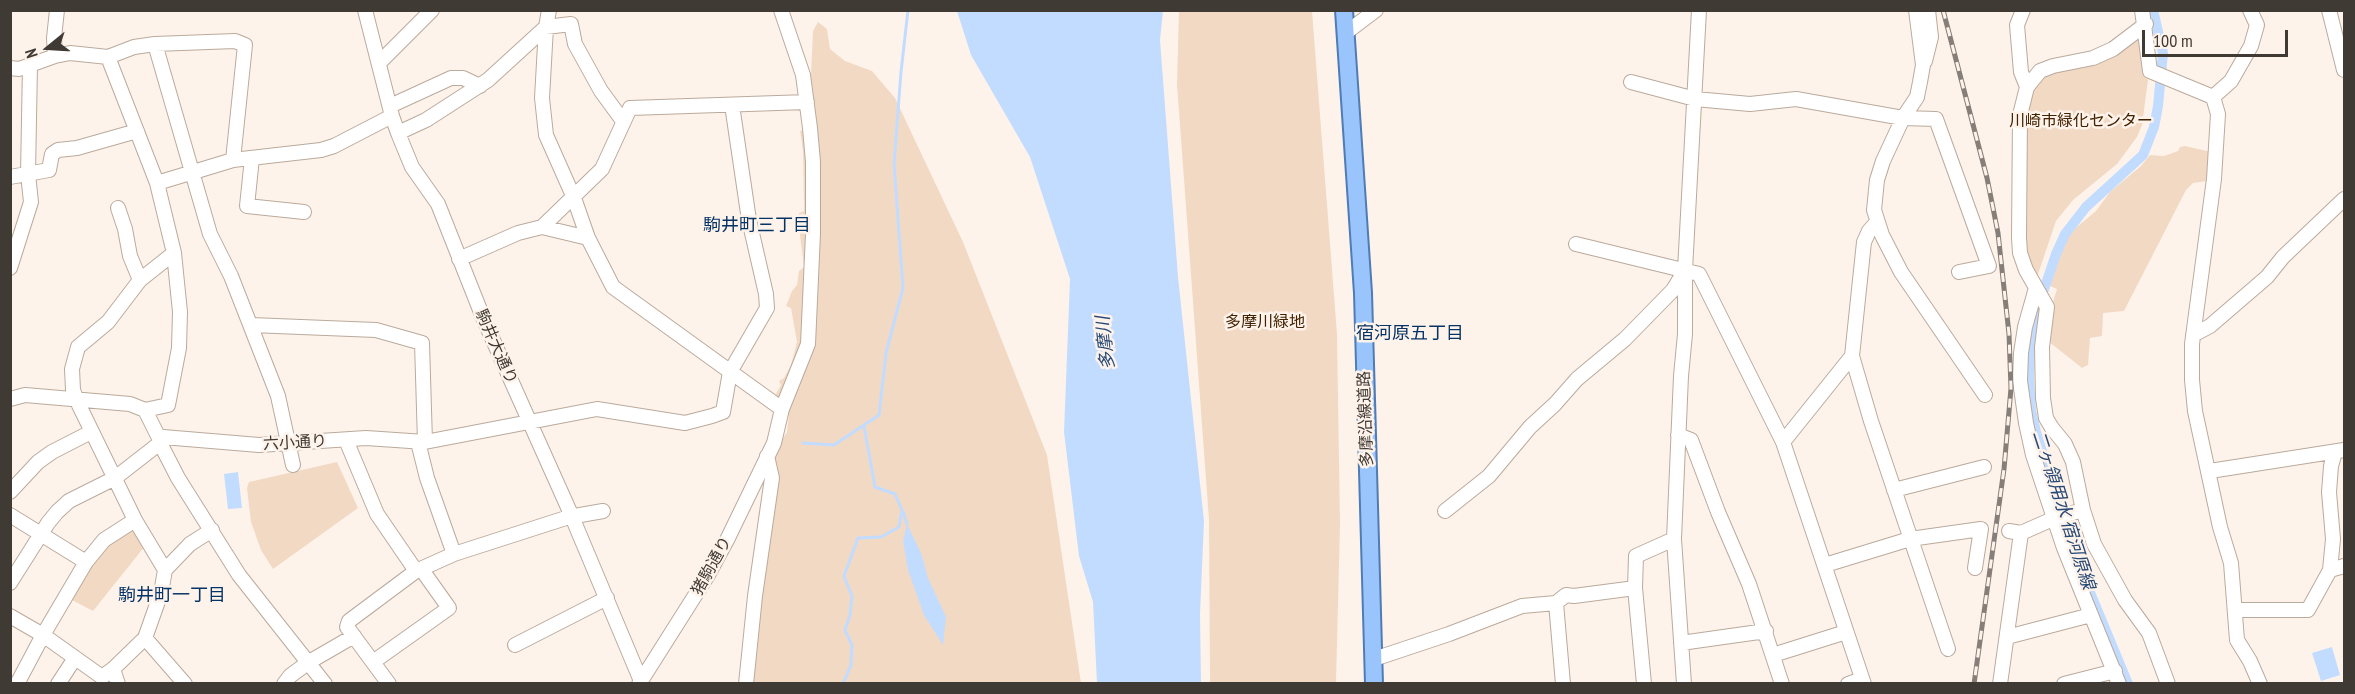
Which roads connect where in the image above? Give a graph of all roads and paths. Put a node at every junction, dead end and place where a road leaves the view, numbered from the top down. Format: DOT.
graph roads {
  1 [pos="57,10"];
  2 [pos="365,10"];
  3 [pos="432,10"];
  4 [pos="549,10"];
  5 [pos="781,10"];
  6 [pos="1344,10"];
  7 [pos="1376,10"];
  8 [pos="1699,10"];
  9 [pos="1916,10"];
  10 [pos="1928,10"];
  11 [pos="2024,10"];
  12 [pos="2250,10"];
  13 [pos="2329,10"];
  14 [pos="2144,17"];
  15 [pos="546,27"];
  16 [pos="1347,32"];
  17 [pos="155,44"];
  18 [pos="55,56"];
  19 [pos="108,57"];
  20 [pos="379,63"];
  21 [pos="30,65"];
  22 [pos="1923,65"];
  23 [pos="10,68"];
  24 [pos="2344,70"];
  25 [pos="1631,82"];
  26 [pos="480,86"];
  27 [pos="2027,87"];
  28 [pos="2213,97"];
  29 [pos="1695,99"];
  30 [pos="807,102"];
  31 [pos="732,105"];
  32 [pos="391,111"];
  33 [pos="1903,118"];
  34 [pos="623,121"];
  35 [pos="137,130"];
  36 [pos="398,133"];
  37 [pos="252,158"];
  38 [pos="233,159"];
  39 [pos="193,173"];
  40 [pos="28,174"];
  41 [pos="10,177"];
  42 [pos="157,183"];
  43 [pos="574,198"];
  44 [pos="2344,200"];
  45 [pos="117,208"];
  46 [pos="304,212"];
  47 [pos="1877,222"];
  48 [pos="542,227"];
  49 [pos="16,234"];
  50 [pos="588,238"];
  51 [pos="1576,244"];
  52 [pos="174,253"];
  53 [pos="459,259"];
  54 [pos="10,268"];
  55 [pos="1685,270"];
  56 [pos="1959,272"];
  57 [pos="140,280"];
  58 [pos="2037,289"];
  59 [pos="251,325"];
  60 [pos="2193,335"];
  61 [pos="1852,357"];
  62 [pos="730,372"];
  63 [pos="1985,395"];
  64 [pos="10,399"];
  65 [pos="76,400"];
  66 [pos="782,409"];
  67 [pos="145,410"];
  68 [pos="531,423"];
  69 [pos="91,432"];
  70 [pos="1678,435"];
  71 [pos="162,440"];
  72 [pos="346,440"];
  73 [pos="421,442"];
  74 [pos="1783,442"];
  75 [pos="288,444"];
  76 [pos="2340,451"];
  77 [pos="767,456"];
  78 [pos="293,465"];
  79 [pos="1984,467"];
  80 [pos="2210,471"];
  81 [pos="115,478"];
  82 [pos="1894,490"];
  83 [pos="10,492"];
  84 [pos="603,511"];
  85 [pos="1445,511"];
  86 [pos="2080,511"];
  87 [pos="10,515"];
  88 [pos="572,516"];
  89 [pos="2056,518"];
  90 [pos="135,520"];
  91 [pos="212,530"];
  92 [pos="42,534"];
  93 [pos="1674,539"];
  94 [pos="1910,539"];
  95 [pos="454,554"];
  96 [pos="86,562"];
  97 [pos="1825,565"];
  98 [pos="2344,566"];
  99 [pos="1975,568"];
  100 [pos="165,570"];
  101 [pos="419,570"];
  102 [pos="2330,570"];
  103 [pos="10,583"];
  104 [pos="1635,588"];
  105 [pos="607,598"];
  106 [pos="1556,603"];
  107 [pos="2236,610"];
  108 [pos="2091,615"];
  109 [pos="10,616"];
  110 [pos="1766,631"];
  111 [pos="1846,632"];
  112 [pos="43,634"];
  113 [pos="354,636"];
  114 [pos="2007,636"];
  115 [pos="145,638"];
  116 [pos="1681,643"];
  117 [pos="515,645"];
  118 [pos="1948,649"];
  119 [pos="1773,655"];
  120 [pos="75,658"];
  121 [pos="1374,659"];
  122 [pos="309,662"];
  123 [pos="373,662"];
  124 [pos="103,677"];
  125 [pos="2117,677"];
  126 [pos="1863,681"];
  127 [pos="642,683"];
  128 [pos="17,684"];
  129 [pos="58,684"];
  130 [pos="118,684"];
  131 [pos="185,684"];
  132 [pos="284,684"];
  133 [pos="325,684"];
  134 [pos="388,684"];
  135 [pos="746,684"];
  136 [pos="1374,684"];
  137 [pos="1563,684"];
  138 [pos="1644,684"];
  139 [pos="1684,684"];
  140 [pos="1782,684"];
  141 [pos="1848,684"];
  142 [pos="2000,684"];
  143 [pos="2064,684"];
  144 [pos="2168,684"];
  145 [pos="2260,684"];
  1 -- 18 [label="street"];
  2 -- 20 [label="street, 駒井大通り"];
  3 -- 20 [label="street"];
  4 -- 15 [label="street"];
  5 -- 30 [label="street, 猪駒通り"];
  6 -- 16 [label="main road, 多摩沿線道路"];
  7 -- 16 [label="street"];
  8 -- 29 [label="street"];
  9 -- 22 [label="street"];
  10 -- 22 [label="street"];
  11 -- 27 [label="street"];
  12 -- 28 [label="street"];
  13 -- 24 [label="street"];
  14 -- 27 [label="street"];
  14 -- 28 [label="street"];
  15 -- 26 [label="street"];
  15 -- 34 [label="street"];
  15 -- 43 [label="street"];
  16 -- 121 [label="main road, 多摩沿線道路"];
  17 -- 19 [label="street"];
  17 -- 38 [label="street"];
  17 -- 39 [label="street"];
  18 -- 19 [label="street"];
  18 -- 21 [label="street"];
  19 -- 35 [label="street"];
  20 -- 32 [label="street, 駒井大通り"];
  21 -- 23 [label="street"];
  21 -- 40 [label="street"];
  22 -- 33 [label="street"];
  25 -- 29 [label="street"];
  26 -- 32 [label="street"];
  26 -- 36 [label="street"];
  27 -- 58 [label="street"];
  28 -- 60 [label="street"];
  29 -- 33 [label="street"];
  29 -- 55 [label="street"];
  30 -- 31 [label="street"];
  30 -- 66 [label="street, 猪駒通り"];
  31 -- 34 [label="street"];
  31 -- 62 [label="street"];
  32 -- 36 [label="street, 駒井大通り"];
  32 -- 37 [label="street"];
  33 -- 47 [label="street"];
  33 -- 56 [label="street"];
  34 -- 43 [label="street"];
  35 -- 40 [label="street"];
  35 -- 42 [label="street"];
  36 -- 53 [label="street, 駒井大通り"];
  37 -- 38 [label="street"];
  37 -- 46 [label="street"];
  38 -- 39 [label="street"];
  39 -- 42 [label="street"];
  39 -- 59 [label="street"];
  40 -- 41 [label="street"];
  40 -- 49 [label="street"];
  42 -- 52 [label="street"];
  43 -- 48 [label="street"];
  43 -- 50 [label="street"];
  44 -- 60 [label="street"];
  45 -- 57 [label="street"];
  47 -- 61 [label="street"];
  47 -- 63 [label="street"];
  48 -- 50 [label="street"];
  48 -- 53 [label="street"];
  49 -- 54 [label="street"];
  50 -- 62 [label="street"];
  51 -- 55 [label="street"];
  52 -- 57 [label="street"];
  52 -- 67 [label="street"];
  53 -- 68 [label="street, 駒井大通り"];
  55 -- 70 [label="street"];
  55 -- 74 [label="street"];
  55 -- 85 [label="street"];
  57 -- 65 [label="street"];
  58 -- 86 [label="street"];
  58 -- 89 [label="street"];
  59 -- 73 [label="street"];
  59 -- 75 [label="street"];
  60 -- 80 [label="street"];
  61 -- 74 [label="street"];
  61 -- 82 [label="street"];
  62 -- 66 [label="street"];
  62 -- 68 [label="street, 六小通り"];
  64 -- 65 [label="street"];
  65 -- 67 [label="street"];
  65 -- 69 [label="street"];
  66 -- 77 [label="street, 猪駒通り"];
  67 -- 71 [label="street"];
  68 -- 73 [label="street, 六小通り"];
  68 -- 88 [label="street, 駒井大通り"];
  69 -- 81 [label="street"];
  69 -- 83 [label="street"];
  70 -- 93 [label="street"];
  70 -- 110 [label="street"];
  71 -- 75 [label="street, 六小通り"];
  71 -- 81 [label="street"];
  71 -- 91 [label="street"];
  72 -- 73 [label="street, 六小通り"];
  72 -- 75 [label="street, 六小通り"];
  72 -- 101 [label="street"];
  73 -- 95 [label="street"];
  74 -- 97 [label="street"];
  75 -- 78 [label="street"];
  76 -- 80 [label="street"];
  76 -- 102 [label="street"];
  77 -- 127 [label="street, 猪駒通り"];
  77 -- 135 [label="street"];
  79 -- 82 [label="street"];
  80 -- 107 [label="street"];
  81 -- 90 [label="street"];
  81 -- 92 [label="street"];
  82 -- 94 [label="street"];
  84 -- 88 [label="street"];
  86 -- 89 [label="street"];
  86 -- 144 [label="street"];
  87 -- 92 [label="street"];
  88 -- 95 [label="street"];
  88 -- 105 [label="street, 駒井大通り"];
  89 -- 108 [label="street"];
  89 -- 114 [label="street"];
  90 -- 96 [label="street"];
  90 -- 100 [label="street"];
  91 -- 100 [label="street"];
  91 -- 122 [label="street"];
  92 -- 96 [label="street"];
  92 -- 103 [label="street"];
  93 -- 104 [label="street"];
  93 -- 116 [label="street"];
  94 -- 97 [label="street"];
  94 -- 99 [label="street"];
  94 -- 118 [label="street"];
  95 -- 101 [label="street"];
  96 -- 112 [label="street"];
  97 -- 111 [label="street"];
  98 -- 102 [label="street"];
  100 -- 115 [label="street"];
  101 -- 113 [label="street"];
  101 -- 123 [label="street"];
  102 -- 107 [label="street"];
  104 -- 106 [label="street"];
  104 -- 138 [label="street"];
  105 -- 117 [label="street"];
  105 -- 127 [label="street, 駒井大通り"];
  106 -- 121 [label="street"];
  106 -- 137 [label="street"];
  107 -- 145 [label="street"];
  108 -- 114 [label="street"];
  108 -- 125 [label="street"];
  109 -- 112 [label="street"];
  110 -- 116 [label="street"];
  110 -- 119 [label="street"];
  111 -- 119 [label="street"];
  111 -- 126 [label="street"];
  112 -- 120 [label="street"];
  112 -- 128 [label="street"];
  113 -- 122 [label="street"];
  113 -- 123 [label="street"];
  114 -- 142 [label="street"];
  115 -- 124 [label="street"];
  115 -- 131 [label="street"];
  116 -- 139 [label="street"];
  119 -- 140 [label="street"];
  120 -- 124 [label="street"];
  120 -- 129 [label="street"];
  121 -- 136 [label="main road, 多摩沿線道路"];
  122 -- 132 [label="street"];
  122 -- 133 [label="street"];
  123 -- 134 [label="street"];
  124 -- 130 [label="street"];
  125 -- 143 [label="street"];
  126 -- 141 [label="street"];
}
